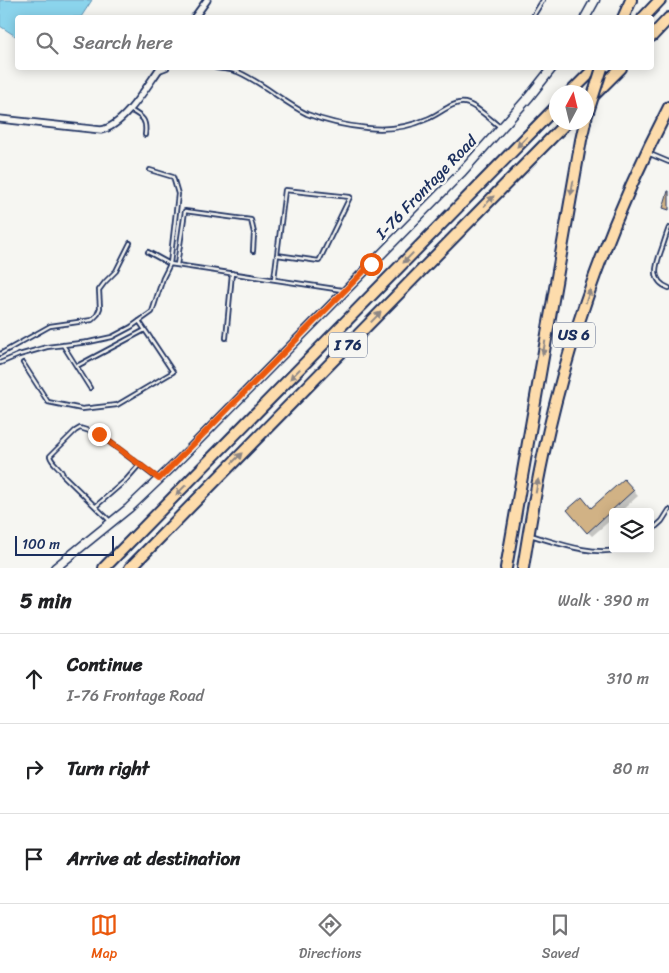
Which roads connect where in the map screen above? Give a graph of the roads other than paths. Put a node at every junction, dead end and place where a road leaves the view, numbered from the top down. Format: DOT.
graph roads {
  1 [pos="207,0"];
  2 [pos="543,0"];
  3 [pos="595,0"];
  4 [pos="660,0"];
  5 [pos="196,15"];
  6 [pos="534,15"];
  7 [pos="587,15"];
  8 [pos="646,15"];
  9 [pos="669,18"];
  10 [pos="654,34"];
  11 [pos="158,70"];
  12 [pos="229,70"];
  13 [pos="550,70"];
  14 [pos="593,70"];
  15 [pos="601,70"];
  16 [pos="619,70"];
  17 [pos="578,85"];
  18 [pos="594,93"];
  19 [pos="594,95"];
  20 [pos="669,107"];
  21 [pos="129,109"];
  22 [pos="549,114"];
  23 [pos="0,119"];
  24 [pos="501,128"];
  25 [pos="559,130"];
  26 [pos="583,130"];
  27 [pos="145,135"];
  28 [pos="646,152"];
  29 [pos="669,162"];
  30 [pos="150,170"];
  31 [pos="669,228"];
  32 [pos="130,243"];
  33 [pos="253,251"];
  34 [pos="148,252"];
  35 [pos="277,255"];
  36 [pos="170,264"];
  37 [pos="177,265"];
  38 [pos="232,273"];
  39 [pos="274,279"];
  40 [pos="669,288"];
  41 [pos="346,290"];
  42 [pos="139,321"];
  43 [pos="145,330"];
  44 [pos="226,338"];
  45 [pos="63,345"];
  46 [pos="0,354"];
  47 [pos="0,363"];
  48 [pos="23,363"];
  49 [pos="77,366"];
  50 [pos="90,388"];
  51 [pos="140,464"];
  52 [pos="159,479"];
  53 [pos="96,507"];
  54 [pos="669,510"];
  55 [pos="111,522"];
  56 [pos="654,528"];
  57 [pos="513,531"];
  58 [pos="528,534"];
  59 [pos="609,552"];
  60 [pos="55,568"];
  61 [pos="104,568"];
  62 [pos="130,568"];
  63 [pos="506,568"];
  64 [pos="523,568"];
  1 -- 5 [label="street"];
  2 -- 6 [label="lane"];
  3 -- 7 [label="street"];
  4 -- 8 [label="highway"];
  9 -- 10 [label="highway"];
  11 -- 21 [label="street"];
  12 -- 24 [label="lane"];
  13 -- 24 [label="street, I-76 Frontage Road"];
  14 -- 17 [label="highway"];
  15 -- 18 [label="highway, bridge"];
  16 -- 19 [label="highway"];
  20 -- 28 [label="highway, US 6"];
  21 -- 23 [label="street"];
  21 -- 27 [label="lane"];
  22 -- 61 [label="highway, I 76, one-way"];
  24 -- 41 [label="street, I-76 Frontage Road"];
  62 -- 25 [label="highway, I 76, one-way"];
  26 -- 57 [label="highway, US 6, one-way"];
  28 -- 29 [label="lane"];
  58 -- 28 [label="highway, US 6, one-way"];
  30 -- 36 [label="lane"];
  31 -- 40 [label="lane"];
  32 -- 46 [label="lane"];
  33 -- 37 [label="lane"];
  34 -- 36 [label="lane"];
  35 -- 35 [label="lane"];
  35 -- 39 [label="lane"];
  36 -- 37 [label="lane"];
  36 -- 42 [label="lane"];
  37 -- 38 [label="lane"];
  38 -- 39 [label="lane"];
  38 -- 44 [label="lane"];
  39 -- 41 [label="lane"];
  41 -- 52 [label="street, I-76 Frontage Road"];
  42 -- 43 [label="lane"];
  42 -- 45 [label="lane"];
  43 -- 48 [label="lane"];
  43 -- 49 [label="lane"];
  45 -- 47 [label="lane"];
  45 -- 49 [label="lane"];
  49 -- 50 [label="lane"];
  51 -- 52 [label="lane"];
  51 -- 53 [label="lane"];
  51 -- 53 [label="lane"];
  52 -- 55 [label="street, I-76 Frontage Road"];
  53 -- 55 [label="lane"];
  54 -- 56 [label="lane"];
  55 -- 60 [label="street, I-76 Frontage Road"];
  57 -- 58 [label="highway"];
  57 -- 63 [label="highway, US 6"];
  58 -- 59 [label="lane"];
  58 -- 64 [label="highway, US 6"];
}
